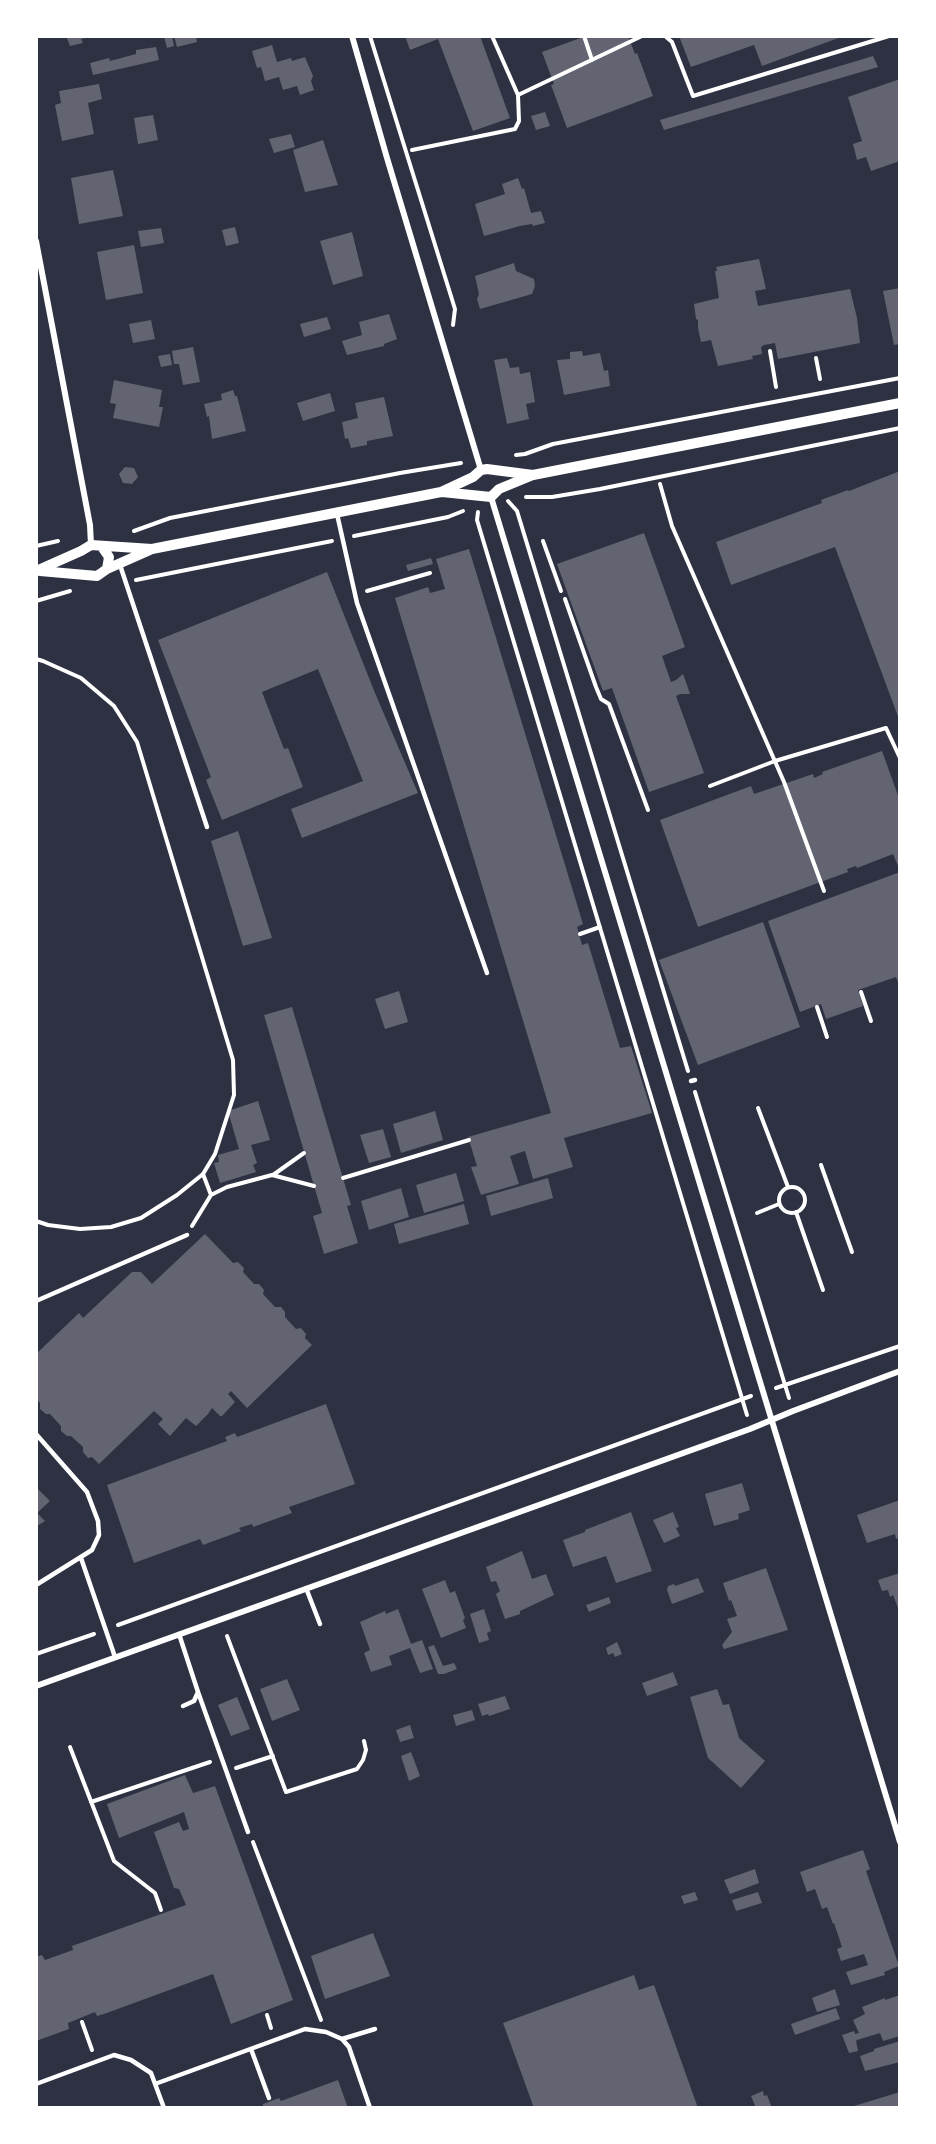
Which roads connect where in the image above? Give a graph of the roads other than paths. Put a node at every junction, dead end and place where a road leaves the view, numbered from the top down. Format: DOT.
graph roads {
  1 [pos="352,36"];
  2 [pos="36,241"];
  3 [pos="900,403"];
  4 [pos="481,469"];
  5 [pos="533,475"];
  6 [pos="441,492"];
  7 [pos="490,494"];
  8 [pos="337,513"];
  9 [pos="91,540"];
  10 [pos="102,547"];
  11 [pos="152,549"];
  12 [pos="81,551"];
  13 [pos="120,563"];
  14 [pos="107,569"];
  15 [pos="36,571"];
  16 [pos="85,573"];
  17 [pos="207,827"];
  18 [pos="487,973"];
  19 [pos="188,1234"];
  20 [pos="36,1301"];
  21 [pos="900,1371"];
  22 [pos="771,1420"];
  23 [pos="36,1434"];
  24 [pos="81,1558"];
  25 [pos="36,1585"];
  26 [pos="306,1588"];
  27 [pos="320,1624"];
  28 [pos="179,1634"];
  29 [pos="116,1657"];
  30 [pos="36,1686"];
  31 [pos="198,1692"];
  32 [pos="183,1706"];
  33 [pos="248,1832"];
  34 [pos="900,1842"];
  35 [pos="375,2029"];
  36 [pos="342,2039"];
  37 [pos="251,2049"];
  38 [pos="36,2084"];
  39 [pos="155,2084"];
  40 [pos="269,2098"];
  41 [pos="164,2108"];
  42 [pos="370,2108"];
  1 -- 4 [label="street"];
  2 -- 9 [label="street"];
  3 -- 5 [label="street"];
  4 -- 5 [label="street"];
  4 -- 6 [label="street"];
  4 -- 7 [label="street"];
  4 -- 7 [label="street"];
  5 -- 7 [label="street"];
  6 -- 7 [label="street"];
  6 -- 8 [label="street"];
  7 -- 22 [label="street"];
  8 -- 11 [label="street"];
  8 -- 18 [label="lane"];
  9 -- 10 [label="street"];
  9 -- 12 [label="street"];
  10 -- 11 [label="street"];
  10 -- 14 [label="street"];
  11 -- 13 [label="street"];
  12 -- 15 [label="street"];
  12 -- 16 [label="street"];
  13 -- 14 [label="street"];
  13 -- 17 [label="lane"];
  14 -- 16 [label="street"];
  15 -- 16 [label="street"];
  19 -- 20 [label="lane"];
  21 -- 22 [label="street"];
  22 -- 26 [label="street"];
  22 -- 34 [label="street"];
  23 -- 24 [label="lane"];
  24 -- 25 [label="lane"];
  24 -- 29 [label="lane"];
  26 -- 27 [label="lane"];
  26 -- 28 [label="street"];
  28 -- 29 [label="street"];
  28 -- 31 [label="lane"];
  29 -- 30 [label="street"];
  31 -- 32 [label="lane"];
  31 -- 33 [label="lane"];
  35 -- 36 [label="lane"];
  36 -- 37 [label="lane"];
  36 -- 42 [label="lane"];
  37 -- 39 [label="lane"];
  37 -- 40 [label="lane"];
  38 -- 39 [label="lane"];
  39 -- 41 [label="lane"];
}
